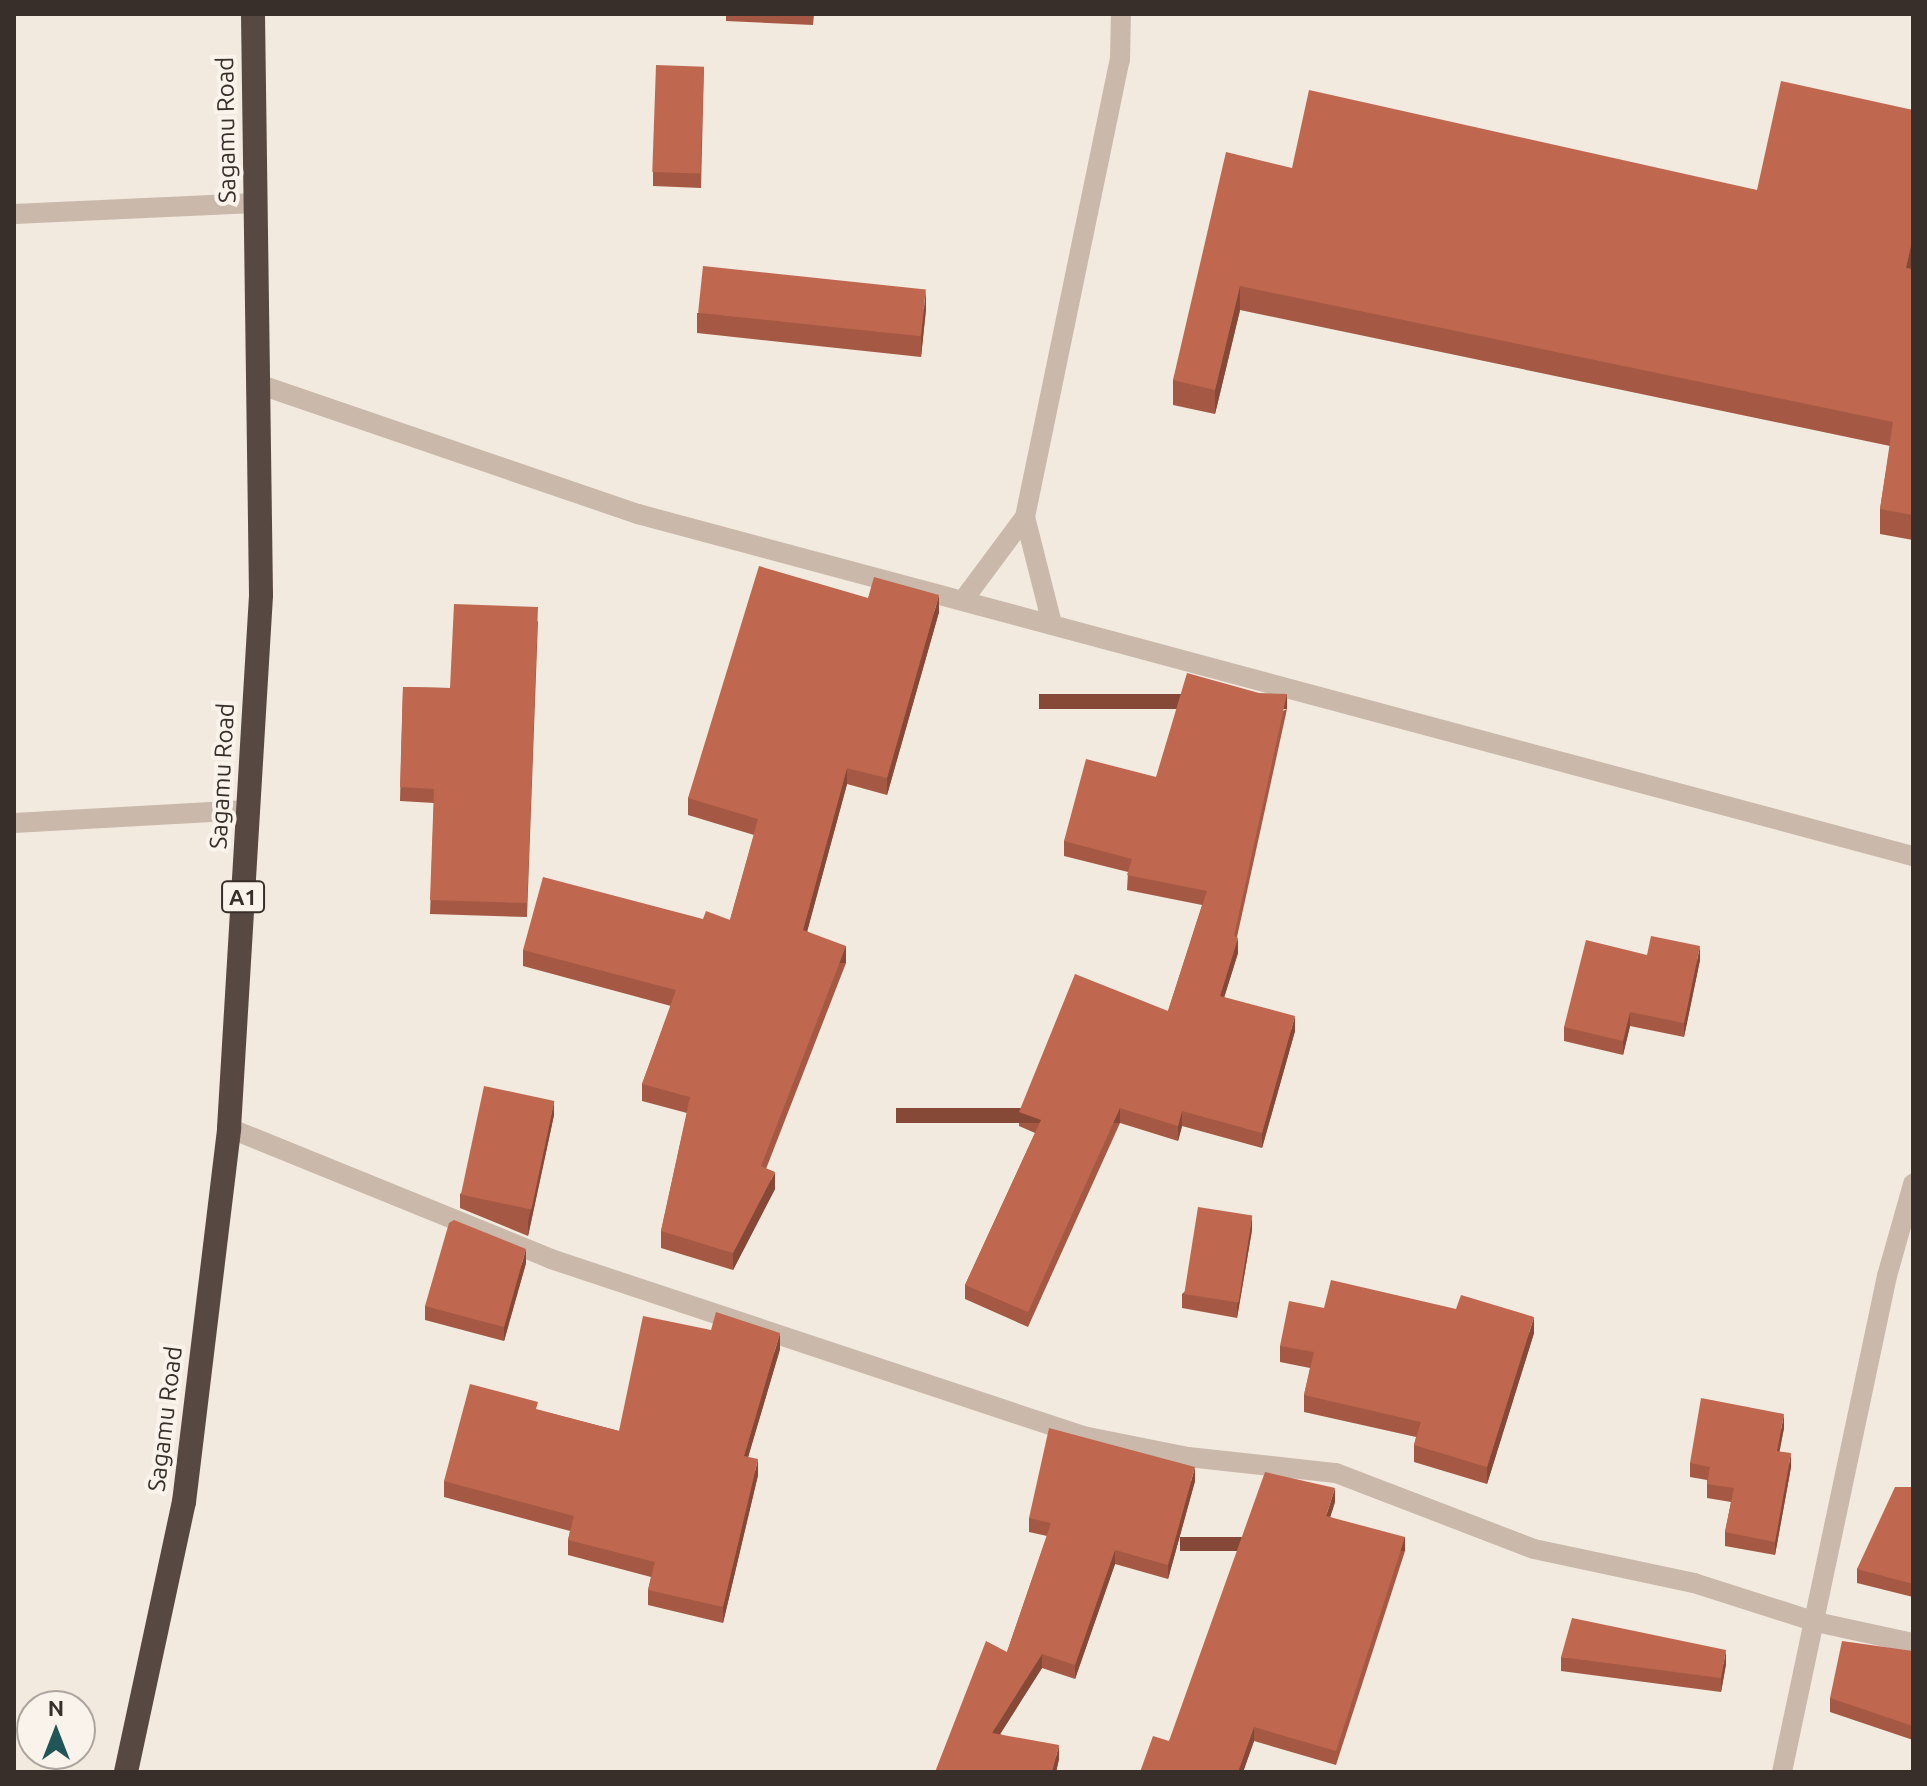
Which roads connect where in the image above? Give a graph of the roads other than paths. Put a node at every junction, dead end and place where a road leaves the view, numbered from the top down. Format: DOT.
graph roads {
  1 [pos="253,14"];
  2 [pos="1121,14"];
  3 [pos="255,203"];
  4 [pos="14,214"];
  5 [pos="258,384"];
  6 [pos="1025,517"];
  7 [pos="964,599"];
  8 [pos="1052,624"];
  9 [pos="247,810"];
  10 [pos="14,823"];
  11 [pos="1913,856"];
  12 [pos="229,1128"];
  13 [pos="1913,1184"];
  14 [pos="1816,1622"];
  15 [pos="1913,1643"];
  16 [pos="126,1772"];
  17 [pos="1782,1772"];
  1 -- 3 [label="highway, Sagamu Road / A1"];
  2 -- 6 [label="street"];
  3 -- 4 [label="street"];
  3 -- 5 [label="highway, Sagamu Road / A1"];
  5 -- 7 [label="street"];
  5 -- 9 [label="highway, Sagamu Road / A1"];
  6 -- 7 [label="street"];
  6 -- 8 [label="street"];
  7 -- 8 [label="street"];
  8 -- 11 [label="street"];
  9 -- 10 [label="street"];
  9 -- 12 [label="highway, Sagamu Road / A1"];
  12 -- 14 [label="street"];
  12 -- 16 [label="highway, Sagamu Road / A1"];
  13 -- 14 [label="street"];
  14 -- 15 [label="street"];
  14 -- 17 [label="street"];
}
